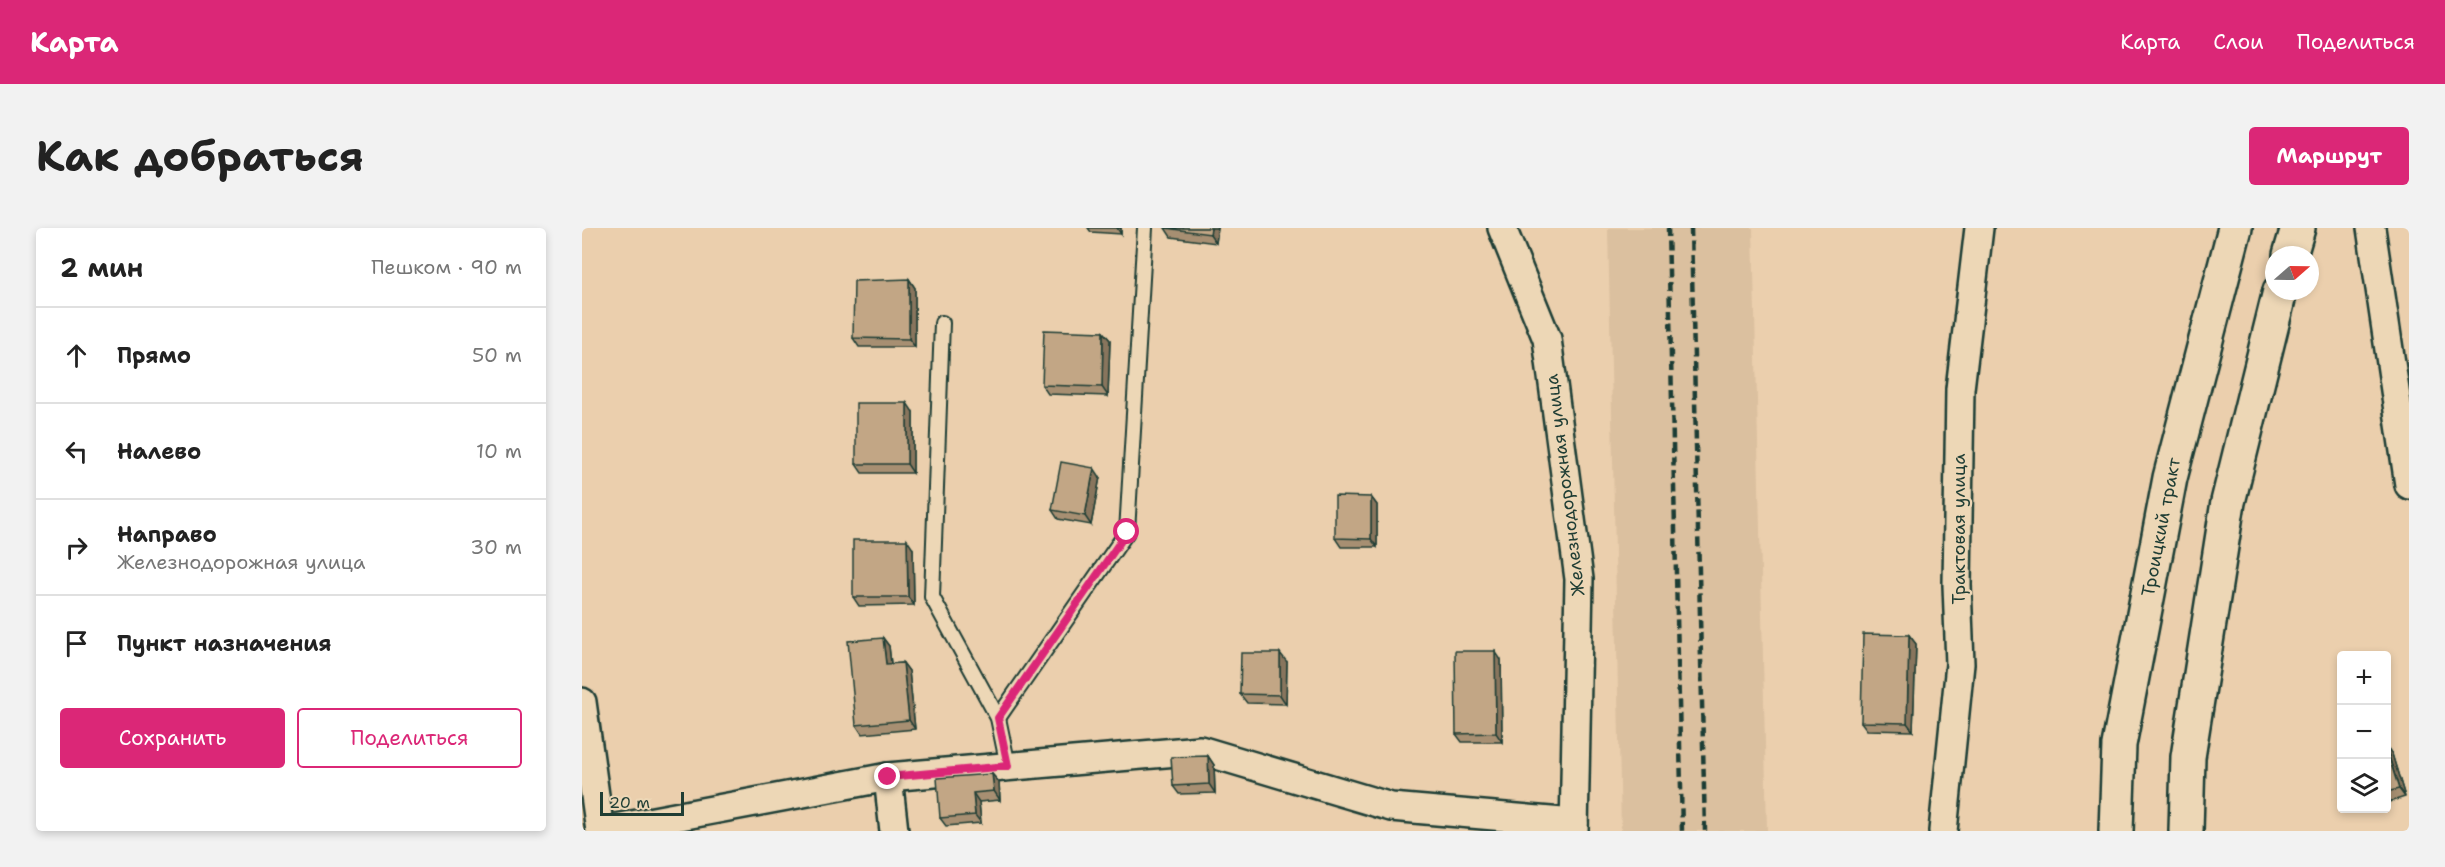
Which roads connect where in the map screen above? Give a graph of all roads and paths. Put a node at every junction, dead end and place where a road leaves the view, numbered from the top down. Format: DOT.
graph roads {
  1 [pos="1145,228"];
  2 [pos="1502,228"];
  3 [pos="1979,228"];
  4 [pos="2235,228"];
  5 [pos="2298,228"];
  6 [pos="2371,228"];
  7 [pos="2293,246"];
  8 [pos="2278,300"];
  9 [pos="942,323"];
  10 [pos="2409,485"];
  11 [pos="582,702"];
  12 [pos="998,718"];
  13 [pos="1008,766"];
  14 [pos="888,777"];
  15 [pos="1574,827"];
  16 [pos="600,831"];
  17 [pos="894,831"];
  18 [pos="1943,831"];
  19 [pos="2116,831"];
  20 [pos="2186,831"];
  1 -- 12 [label="lane"];
  2 -- 15 [label="street, Железнодорожная улица"];
  3 -- 18 [label="street, Трактовая улица"];
  4 -- 19 [label="main road, Троицкий тракт"];
  5 -- 7 [label="main road"];
  6 -- 10 [label="street"];
  8 -- 20 [label="main road"];
  9 -- 12 [label="lane"];
  11 -- 16 [label="street"];
  12 -- 13 [label="lane"];
  13 -- 14 [label="street, Железнодорожная улица"];
  13 -- 15 [label="street, Железнодорожная улица"];
  14 -- 16 [label="street, Железнодорожная улица"];
  14 -- 17 [label="street"];
}
